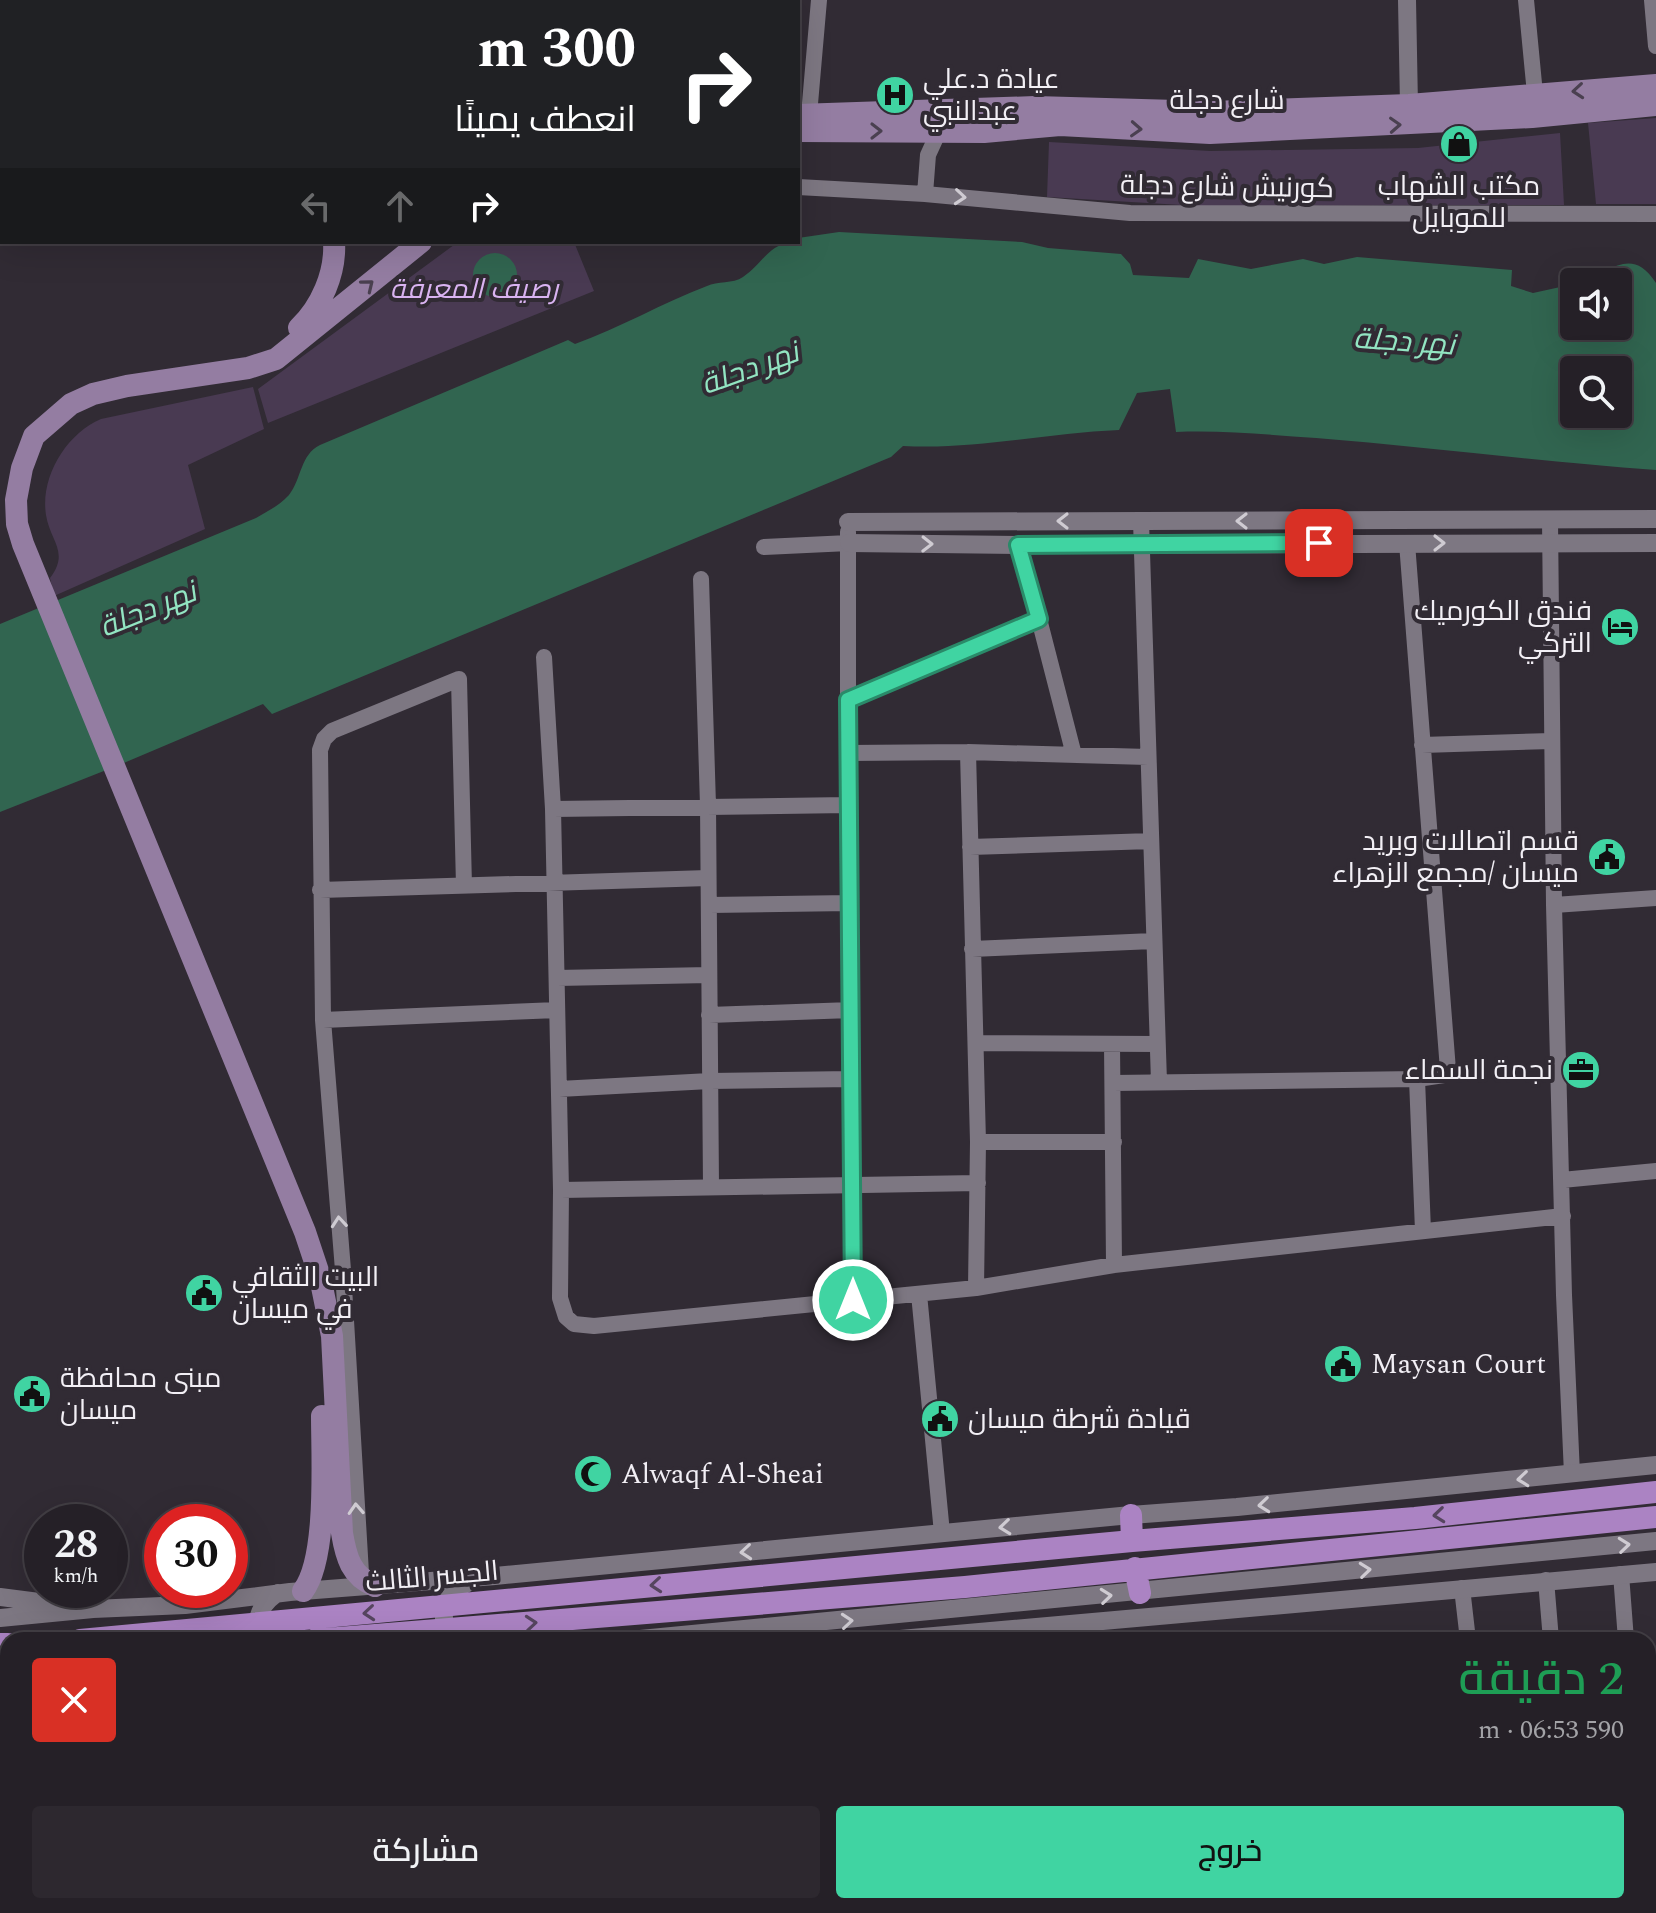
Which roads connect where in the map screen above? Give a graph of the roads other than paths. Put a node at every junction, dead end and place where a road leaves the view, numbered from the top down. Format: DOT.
graph roads {
  1 [pos="819,0"];
  2 [pos="1407,0"];
  3 [pos="1526,0"];
  4 [pos="1652,0"];
  5 [pos="1656,46"];
  6 [pos="1656,85"];
  7 [pos="1535,94"];
  8 [pos="1409,105"];
  9 [pos="1656,105"];
  10 [pos="802,121"];
  11 [pos="939,131"];
  12 [pos="800,187"];
  13 [pos="925,194"];
  14 [pos="1656,214"];
  15 [pos="322,244"];
  16 [pos="334,244"];
  17 [pos="344,244"];
  18 [pos="418,244"];
  19 [pos="329,274"];
  20 [pos="313,323"];
  21 [pos="1656,519"];
  22 [pos="1550,520"];
  23 [pos="1141,521"];
  24 [pos="848,522"];
  25 [pos="849,543"];
  26 [pos="1407,543"];
  27 [pos="1656,543"];
  28 [pos="1142,544"];
  29 [pos="1551,544"];
  30 [pos="1018,545"];
  31 [pos="764,547"];
  32 [pos="701,579"];
  33 [pos="1039,619"];
  34 [pos="544,657"];
  35 [pos="848,700"];
  36 [pos="1552,741"];
  37 [pos="1422,745"];
  38 [pos="968,752"];
  39 [pos="848,753"];
  40 [pos="1074,755"];
  41 [pos="1148,757"];
  42 [pos="708,805"];
  43 [pos="848,805"];
  44 [pos="553,809"];
  45 [pos="1151,841"];
  46 [pos="970,847"];
  47 [pos="708,878"];
  48 [pos="555,883"];
  49 [pos="464,886"];
  50 [pos="320,890"];
  51 [pos="1656,898"];
  52 [pos="850,903"];
  53 [pos="709,905"];
  54 [pos="1554,905"];
  55 [pos="1153,941"];
  56 [pos="972,949"];
  57 [pos="709,975"];
  58 [pos="557,978"];
  59 [pos="557,1010"];
  60 [pos="851,1010"];
  61 [pos="709,1015"];
  62 [pos="323,1020"];
  63 [pos="976,1043"];
  64 [pos="1112,1044"];
  65 [pos="1157,1044"];
  66 [pos="851,1079"];
  67 [pos="1417,1079"];
  68 [pos="710,1081"];
  69 [pos="1159,1082"];
  70 [pos="1113,1083"];
  71 [pos="559,1089"];
  72 [pos="978,1142"];
  73 [pos="1114,1142"];
  74 [pos="1656,1171"];
  75 [pos="1562,1180"];
  76 [pos="978,1183"];
  77 [pos="853,1185"];
  78 [pos="711,1186"];
  79 [pos="561,1190"];
  80 [pos="1563,1216"];
  81 [pos="1423,1231"];
  82 [pos="300,1232"];
  83 [pos="1114,1265"];
  84 [pos="976,1288"];
  85 [pos="919,1294"];
  86 [pos="853,1300"];
  87 [pos="1656,1465"];
  88 [pos="1572,1474"];
  89 [pos="1656,1492"];
  90 [pos="1131,1515"];
  91 [pos="1656,1517"];
  92 [pos="942,1533"];
  93 [pos="1132,1541"];
  94 [pos="1656,1541"];
  95 [pos="1135,1568"];
  96 [pos="1656,1572"];
  97 [pos="1621,1574"];
  98 [pos="495,1576"];
  99 [pos="1546,1580"];
  100 [pos="375,1585"];
  101 [pos="1462,1588"];
  102 [pos="303,1591"];
  103 [pos="278,1593"];
  104 [pos="1140,1593"];
  105 [pos="0,1597"];
  106 [pos="248,1597"];
  107 [pos="144,1607"];
  108 [pos="193,1608"];
  109 [pos="93,1609"];
  110 [pos="936,1613"];
  111 [pos="0,1618"];
  112 [pos="165,1632"];
  113 [pos="213,1632"];
  114 [pos="256,1632"];
  115 [pos="409,1632"];
  116 [pos="412,1632"];
  117 [pos="449,1632"];
  118 [pos="721,1632"];
  119 [pos="938,1632"];
  120 [pos="1031,1632"];
  121 [pos="1467,1632"];
  122 [pos="1550,1632"];
  123 [pos="1625,1632"];
  1 -- 10 [label="street"];
  2 -- 8 [label="street"];
  3 -- 7 [label="street"];
  4 -- 5 [label="street"];
  6 -- 7 [label="main road, شارع دجلة, one-way"];
  7 -- 8 [label="main road, شارع دجلة"];
  8 -- 10 [label="main road, شارع دجلة"];
  11 -- 9 [label="main road, شارع دجلة, one-way"];
  10 -- 11 [label="main road, شارع دجلة, one-way"];
  11 -- 13 [label="street"];
  12 -- 13 [label="street, كورنيش شارع دجلة"];
  13 -- 14 [label="street, كورنيش شارع دجلة, one-way"];
  15 -- 19 [label="main road"];
  16 -- 19 [label="main road"];
  17 -- 20 [label="main road"];
  20 -- 18 [label="main road, one-way"];
  19 -- 20 [label="main road"];
  20 -- 82 [label="main road"];
  21 -- 22 [label="street"];
  22 -- 23 [label="street, one-way"];
  22 -- 29 [label="street"];
  23 -- 24 [label="street, one-way"];
  23 -- 28 [label="street"];
  24 -- 25 [label="street"];
  25 -- 30 [label="street, one-way"];
  25 -- 31 [label="street"];
  25 -- 35 [label="street"];
  26 -- 28 [label="street"];
  26 -- 29 [label="street, one-way"];
  26 -- 37 [label="street"];
  27 -- 29 [label="street"];
  28 -- 30 [label="street"];
  28 -- 41 [label="street"];
  29 -- 36 [label="street"];
  30 -- 33 [label="street"];
  32 -- 42 [label="street"];
  33 -- 35 [label="street"];
  33 -- 40 [label="street"];
  34 -- 44 [label="street"];
  35 -- 39 [label="street"];
  36 -- 37 [label="street"];
  36 -- 54 [label="street"];
  37 -- 67 [label="street"];
  38 -- 39 [label="street"];
  38 -- 40 [label="street"];
  38 -- 46 [label="street"];
  39 -- 43 [label="street"];
  40 -- 41 [label="street"];
  41 -- 45 [label="street"];
  42 -- 43 [label="street"];
  42 -- 44 [label="street"];
  42 -- 47 [label="street"];
  43 -- 52 [label="street"];
  44 -- 48 [label="street"];
  45 -- 46 [label="street"];
  45 -- 55 [label="street"];
  46 -- 56 [label="street"];
  47 -- 48 [label="street"];
  47 -- 53 [label="street"];
  48 -- 49 [label="street"];
  48 -- 58 [label="street"];
  49 -- 50 [label="street"];
  49 -- 50 [label="street"];
  50 -- 62 [label="street"];
  51 -- 54 [label="street"];
  52 -- 53 [label="street"];
  52 -- 60 [label="street"];
  53 -- 57 [label="street"];
  54 -- 75 [label="street"];
  55 -- 56 [label="street"];
  55 -- 65 [label="street"];
  56 -- 63 [label="street"];
  57 -- 58 [label="street"];
  57 -- 61 [label="street"];
  58 -- 59 [label="street"];
  59 -- 62 [label="street"];
  59 -- 71 [label="street"];
  60 -- 61 [label="street"];
  60 -- 66 [label="street"];
  61 -- 68 [label="street"];
  100 -- 62 [label="street, one-way"];
  63 -- 64 [label="street"];
  63 -- 72 [label="street"];
  64 -- 65 [label="street"];
  64 -- 70 [label="street"];
  65 -- 69 [label="street"];
  66 -- 68 [label="street"];
  66 -- 77 [label="street"];
  67 -- 69 [label="street"];
  67 -- 81 [label="street"];
  68 -- 71 [label="street"];
  68 -- 78 [label="street"];
  69 -- 70 [label="street"];
  70 -- 73 [label="street"];
  71 -- 79 [label="street"];
  72 -- 73 [label="street"];
  72 -- 76 [label="street"];
  73 -- 83 [label="street"];
  74 -- 75 [label="street"];
  75 -- 80 [label="street"];
  76 -- 77 [label="street"];
  76 -- 84 [label="street"];
  77 -- 78 [label="street"];
  77 -- 86 [label="street"];
  78 -- 79 [label="street"];
  79 -- 86 [label="street"];
  80 -- 81 [label="street"];
  80 -- 88 [label="street"];
  81 -- 83 [label="street"];
  82 -- 100 [label="main road"];
  82 -- 102 [label="main road"];
  83 -- 84 [label="street"];
  84 -- 85 [label="street"];
  85 -- 86 [label="street"];
  85 -- 92 [label="street"];
  87 -- 88 [label="street"];
  88 -- 90 [label="street, one-way"];
  89 -- 93 [label="main road, الجسر الثالث, one-way"];
  90 -- 92 [label="street, one-way"];
  90 -- 93 [label="main road"];
  91 -- 95 [label="main road, الجسر الثالث"];
  92 -- 98 [label="street, one-way"];
  93 -- 112 [label="main road, الجسر الثالث, one-way"];
  104 -- 94 [label="street, one-way"];
  95 -- 104 [label="main road"];
  116 -- 95 [label="main road, الجسر الثالث, one-way"];
  96 -- 97 [label="street"];
  97 -- 99 [label="street"];
  97 -- 123 [label="street"];
  98 -- 100 [label="street"];
  98 -- 117 [label="street"];
  99 -- 101 [label="street"];
  99 -- 122 [label="street"];
  100 -- 102 [label="street"];
  100 -- 115 [label="street"];
  101 -- 120 [label="street"];
  101 -- 121 [label="street"];
  102 -- 103 [label="street"];
  103 -- 106 [label="street"];
  103 -- 114 [label="street"];
  110 -- 104 [label="street, one-way"];
  105 -- 109 [label="street"];
  107 -- 109 [label="street"];
  108 -- 113 [label="street"];
  109 -- 111 [label="street"];
  118 -- 110 [label="street, one-way"];
  110 -- 119 [label="street"];
}
